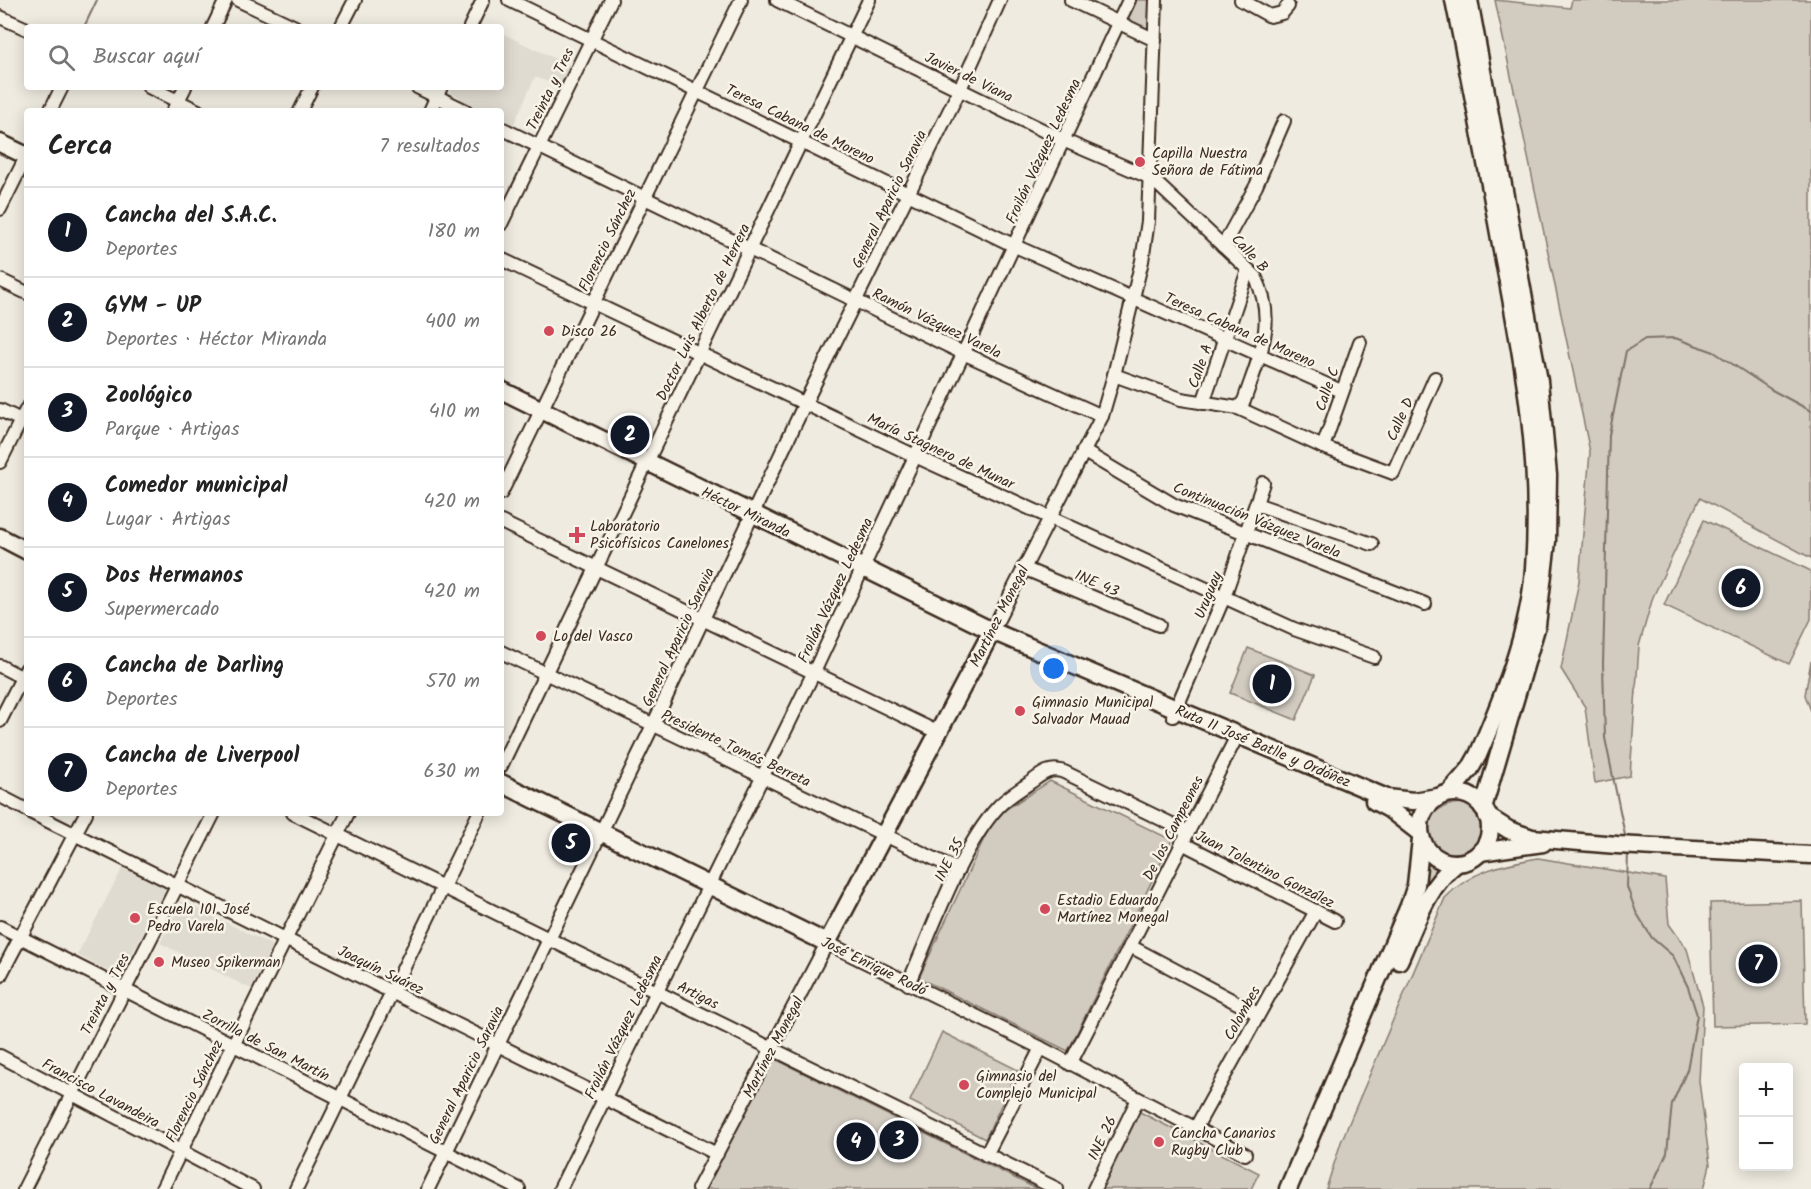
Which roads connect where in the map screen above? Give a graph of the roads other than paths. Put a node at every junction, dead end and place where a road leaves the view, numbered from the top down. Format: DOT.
graph roads {
  1 [pos="226,0"];
  2 [pos="238,0"];
  3 [pos="355,0"];
  4 [pos="483,0"];
  5 [pos="509,0"];
  6 [pos="611,0"];
  7 [pos="741,0"];
  8 [pos="777,0"];
  9 [pos="869,0"];
  10 [pos="1000,0"];
  11 [pos="1071,0"];
  12 [pos="1129,0"];
  13 [pos="1156,0"];
  14 [pos="1241,0"];
  15 [pos="1454,0"];
  16 [pos="1469,0"];
  17 [pos="1288,6"];
  18 [pos="0,17"];
  19 [pos="1117,22"];
  20 [pos="214,24"];
  21 [pos="289,24"];
  22 [pos="343,24"];
  23 [pos="471,24"];
  24 [pos="24,28"];
  25 [pos="852,37"];
  26 [pos="591,39"];
  27 [pos="1155,39"];
  28 [pos="960,89"];
  29 [pos="60,90"];
  30 [pos="153,90"];
  31 [pos="184,90"];
  32 [pos="310,90"];
  33 [pos="696,91"];
  34 [pos="439,92"];
  35 [pos="176,106"];
  36 [pos="52,108"];
  37 [pos="302,108"];
  38 [pos="431,108"];
  39 [pos="462,108"];
  40 [pos="1284,121"];
  41 [pos="504,130"];
  42 [pos="1065,141"];
  43 [pos="801,142"];
  44 [pos="0,143"];
  45 [pos="539,147"];
  46 [pos="24,155"];
  47 [pos="24,162"];
  48 [pos="1151,178"];
  49 [pos="908,194"];
  50 [pos="644,197"];
  51 [pos="0,210"];
  52 [pos="504,218"];
  53 [pos="1015,246"];
  54 [pos="1223,246"];
  55 [pos="750,250"];
  56 [pos="504,260"];
  57 [pos="1248,270"];
  58 [pos="0,280"];
  59 [pos="24,292"];
  60 [pos="1133,299"];
  61 [pos="855,300"];
  62 [pos="593,304"];
  63 [pos="1224,340"];
  64 [pos="1360,342"];
  65 [pos="963,353"];
  66 [pos="700,354"];
  67 [pos="1259,355"];
  68 [pos="1114,375"];
  69 [pos="1435,378"];
  70 [pos="1341,391"];
  71 [pos="504,392"];
  72 [pos="805,403"];
  73 [pos="1203,404"];
  74 [pos="1238,408"];
  75 [pos="0,410"];
  76 [pos="541,410"];
  77 [pos="1101,416"];
  78 [pos="24,422"];
  79 [pos="1323,447"];
  80 [pos="1083,451"];
  81 [pos="914,455"];
  82 [pos="0,462"];
  83 [pos="647,462"];
  84 [pos="1263,483"];
  85 [pos="504,487"];
  86 [pos="1256,504"];
  87 [pos="752,515"];
  88 [pos="1049,517"];
  89 [pos="504,523"];
  90 [pos="1246,535"];
  91 [pos="0,537"];
  92 [pos="1372,544"];
  93 [pos="24,549"];
  94 [pos="596,568"];
  95 [pos="861,568"];
  96 [pos="1023,568"];
  97 [pos="1224,597"];
  98 [pos="1425,604"];
  99 [pos="703,620"];
  100 [pos="1159,625"];
  101 [pos="991,634"];
  102 [pos="504,653"];
  103 [pos="1374,657"];
  104 [pos="0,666"];
  105 [pos="814,672"];
  106 [pos="545,673"];
  107 [pos="24,675"];
  108 [pos="24,677"];
  109 [pos="1174,712"];
  110 [pos="0,721"];
  111 [pos="653,725"];
  112 [pos="939,733"];
  113 [pos="1236,738"];
  114 [pos="504,760"];
  115 [pos="1045,773"];
  116 [pos="762,777"];
  117 [pos="504,784"];
  118 [pos="1443,795"];
  119 [pos="0,796"];
  120 [pos="24,808"];
  121 [pos="1485,812"];
  122 [pos="38,816"];
  123 [pos="84,816"];
  124 [pos="212,816"];
  125 [pos="299,816"];
  126 [pos="346,816"];
  127 [pos="478,816"];
  128 [pos="601,832"];
  129 [pos="75,835"];
  130 [pos="337,835"];
  131 [pos="885,835"];
  132 [pos="1421,836"];
  133 [pos="1185,838"];
  134 [pos="1559,840"];
  135 [pos="1480,852"];
  136 [pos="1811,855"];
  137 [pos="1457,863"];
  138 [pos="957,870"];
  139 [pos="177,886"];
  140 [pos="443,886"];
  141 [pos="710,886"];
  142 [pos="1316,911"];
  143 [pos="1335,921"];
  144 [pos="0,927"];
  145 [pos="20,937"];
  146 [pos="549,939"];
  147 [pos="286,940"];
  148 [pos="827,943"];
  149 [pos="1130,946"];
  150 [pos="0,976"];
  151 [pos="908,984"];
  152 [pos="125,989"];
  153 [pos="393,992"];
  154 [pos="657,992"];
  155 [pos="1258,1014"];
  156 [pos="497,1045"];
  157 [pos="234,1046"];
  158 [pos="1041,1048"];
  159 [pos="772,1049"];
  160 [pos="0,1056"];
  161 [pos="1070,1064"];
  162 [pos="72,1094"];
  163 [pos="604,1098"];
  164 [pos="341,1099"];
  165 [pos="1138,1100"];
  166 [pos="1196,1129"];
  167 [pos="181,1152"];
  168 [pos="445,1152"];
  169 [pos="717,1154"];
  170 [pos="1245,1154"];
  171 [pos="986,1155"];
  172 [pos="24,1189"];
  173 [pos="162,1189"];
  174 [pos="253,1189"];
  175 [pos="296,1189"];
  176 [pos="428,1189"];
  177 [pos="519,1189"];
  178 [pos="560,1189"];
  179 [pos="698,1189"];
  180 [pos="1057,1189"];
  181 [pos="1094,1189"];
  182 [pos="1288,1189"];
  183 [pos="1300,1189"];
  1 -- 20 [label="street"];
  2 -- 21 [label="street"];
  3 -- 22 [label="street"];
  4 -- 23 [label="street"];
  5 -- 26 [label="street, Teresa Cabana de Moreno"];
  6 -- 26 [label="street, Treinta y Tres"];
  7 -- 33 [label="street, Florencio Sánchez"];
  8 -- 25 [label="street, Javier de Viana"];
  9 -- 25 [label="street, Doctor Luis Alberto de Herrera"];
  10 -- 28 [label="street, General Aparicio Saravia"];
  11 -- 19 [label="street"];
  12 -- 19 [label="street, Froilán Vázquez Ledesma"];
  13 -- 27 [label="street, Martínez Monegal"];
  14 -- 17 [label="street"];
  15 -- 118 [label="highway"];
  16 -- 121 [label="highway"];
  18 -- 24 [label="street"];
  19 -- 27 [label="street"];
  19 -- 42 [label="street, Froilán Vázquez Ledesma"];
  25 -- 28 [label="street, Javier de Viana"];
  25 -- 43 [label="street, Doctor Luis Alberto de Herrera"];
  26 -- 33 [label="street, Teresa Cabana de Moreno"];
  26 -- 45 [label="street, Treinta y Tres"];
  27 -- 48 [label="street, Martínez Monegal"];
  28 -- 42 [label="street, Javier de Viana"];
  28 -- 49 [label="street, General Aparicio Saravia"];
  29 -- 36 [label="street"];
  30 -- 35 [label="street"];
  31 -- 35 [label="street"];
  32 -- 37 [label="street"];
  33 -- 43 [label="street, Teresa Cabana de Moreno"];
  33 -- 50 [label="street, Florencio Sánchez"];
  34 -- 38 [label="street"];
  34 -- 39 [label="street"];
  40 -- 54 [label="street"];
  41 -- 45 [label="street, Ramón Vázquez Varela"];
  42 -- 48 [label="street, Javier de Viana"];
  42 -- 53 [label="street, Froilán Vázquez Ledesma"];
  43 -- 49 [label="street, Teresa Cabana de Moreno"];
  43 -- 55 [label="street, Doctor Luis Alberto de Herrera"];
  44 -- 46 [label="highway"];
  45 -- 50 [label="street, Ramón Vázquez Varela"];
  45 -- 52 [label="street, Treinta y Tres"];
  47 -- 51 [label="street"];
  48 -- 54 [label="street, Calle B"];
  48 -- 60 [label="street, Martínez Monegal"];
  49 -- 53 [label="street, Teresa Cabana de Moreno"];
  49 -- 61 [label="street, General Aparicio Saravia"];
  50 -- 55 [label="street, Ramón Vázquez Varela"];
  50 -- 62 [label="street, Florencio Sánchez"];
  53 -- 60 [label="street, Teresa Cabana de Moreno"];
  53 -- 65 [label="street, Froilán Vázquez Ledesma"];
  54 -- 57 [label="street, Calle B"];
  55 -- 61 [label="street, Ramón Vázquez Varela"];
  55 -- 66 [label="street, Doctor Luis Alberto de Herrera"];
  56 -- 62 [label="street, María Stagnero de Munar"];
  57 -- 63 [label="street, Calle A"];
  57 -- 67 [label="street, Calle B"];
  58 -- 59 [label="street"];
  60 -- 63 [label="street, Teresa Cabana de Moreno"];
  60 -- 68 [label="street, Martínez Monegal"];
  61 -- 65 [label="street, Ramón Vázquez Varela"];
  61 -- 72 [label="street, General Aparicio Saravia"];
  62 -- 66 [label="street, María Stagnero de Munar"];
  62 -- 76 [label="street, Florencio Sánchez"];
  63 -- 67 [label="street, Teresa Cabana de Moreno"];
  63 -- 73 [label="street, Calle A"];
  64 -- 70 [label="street, Calle C"];
  65 -- 77 [label="street, Ramón Vázquez Varela"];
  65 -- 81 [label="street, Froilán Vázquez Ledesma"];
  66 -- 72 [label="street, María Stagnero de Munar"];
  66 -- 83 [label="street, Doctor Luis Alberto de Herrera"];
  67 -- 70 [label="street, Teresa Cabana de Moreno"];
  67 -- 74 [label="street, Calle B"];
  68 -- 73 [label="street"];
  68 -- 77 [label="street, Martínez Monegal"];
  69 -- 79 [label="street, Calle D"];
  70 -- 79 [label="street, Calle C"];
  71 -- 76 [label="highway, Héctor Miranda"];
  72 -- 81 [label="street, María Stagnero de Munar"];
  72 -- 87 [label="street, General Aparicio Saravia"];
  73 -- 74 [label="street"];
  74 -- 79 [label="street"];
  75 -- 78 [label="street"];
  76 -- 83 [label="highway, Héctor Miranda"];
  76 -- 85 [label="street, Florencio Sánchez"];
  77 -- 80 [label="street, Martínez Monegal"];
  78 -- 82 [label="street"];
  80 -- 88 [label="street, Martínez Monegal"];
  80 -- 90 [label="street, Continuación Vázquez Varela"];
  81 -- 88 [label="street, María Stagnero de Munar"];
  81 -- 95 [label="street, Froilán Vázquez Ledesma"];
  83 -- 87 [label="highway, Héctor Miranda"];
  83 -- 94 [label="street, Doctor Luis Alberto de Herrera"];
  84 -- 86 [label="street, Uruguay"];
  86 -- 90 [label="street, Uruguay"];
  86 -- 92 [label="street"];
  87 -- 95 [label="highway, Héctor Miranda"];
  87 -- 99 [label="street, General Aparicio Saravia"];
  88 -- 96 [label="street, Martínez Monegal"];
  88 -- 97 [label="street, María Stagnero de Munar"];
  89 -- 94 [label="street"];
  90 -- 97 [label="street, Uruguay"];
  90 -- 98 [label="street, Continuación Vázquez Varela"];
  91 -- 93 [label="highway"];
  94 -- 99 [label="street"];
  94 -- 106 [label="street, Doctor Luis Alberto de Herrera"];
  95 -- 101 [label="highway, Héctor Miranda"];
  95 -- 105 [label="street, Froilán Vázquez Ledesma"];
  96 -- 100 [label="street, INE 43"];
  96 -- 101 [label="street, Martínez Monegal"];
  97 -- 103 [label="street, María Stagnero de Munar"];
  97 -- 109 [label="street, Uruguay"];
  99 -- 105 [label="street"];
  99 -- 111 [label="street, General Aparicio Saravia"];
  101 -- 109 [label="highway, Ruta 11 José Batlle y Ordóñez"];
  101 -- 112 [label="highway, Martínez Monegal"];
  102 -- 106 [label="street, Presidente Tomás Berreta"];
  104 -- 107 [label="street"];
  105 -- 112 [label="street"];
  105 -- 116 [label="street, Froilán Vázquez Ledesma"];
  106 -- 111 [label="street, Presidente Tomás Berreta"];
  106 -- 114 [label="street, Doctor Luis Alberto de Herrera"];
  108 -- 110 [label="street"];
  109 -- 113 [label="highway, Ruta 11 José Batlle y Ordóñez"];
  111 -- 116 [label="street, Presidente Tomás Berreta"];
  111 -- 128 [label="street, General Aparicio Saravia"];
  112 -- 131 [label="highway, Martínez Monegal"];
  113 -- 118 [label="highway, Ruta 11 José Batlle y Ordóñez"];
  113 -- 132 [label="highway, Ruta 11 José Batlle y Ordóñez"];
  113 -- 133 [label="street, De los Campeones"];
  115 -- 133 [label="street, Juan Tolentino González"];
  115 -- 138 [label="street, INE 35"];
  116 -- 131 [label="street, Presidente Tomás Berreta"];
  116 -- 141 [label="street, Froilán Vázquez Ledesma"];
  117 -- 128 [label="highway, José Enrique Rodó"];
  118 -- 121 [label="highway"];
  118 -- 132 [label="highway"];
  119 -- 120 [label="street"];
  121 -- 134 [label="highway"];
  121 -- 135 [label="highway"];
  122 -- 129 [label="street, Joaquín Suárez"];
  123 -- 129 [label="street"];
  124 -- 139 [label="street, Treinta y Tres"];
  125 -- 130 [label="street, Artigas"];
  126 -- 130 [label="street, Florencio Sánchez"];
  127 -- 140 [label="street"];
  128 -- 141 [label="highway, José Enrique Rodó"];
  128 -- 146 [label="street, General Aparicio Saravia"];
  129 -- 139 [label="street, Joaquín Suárez"];
  129 -- 145 [label="street"];
  130 -- 140 [label="street, Artigas"];
  130 -- 147 [label="street, Florencio Sánchez"];
  131 -- 138 [label="street, Presidente Tomás Berreta"];
  131 -- 148 [label="highway, Martínez Monegal"];
  132 -- 137 [label="highway"];
  132 -- 182 [label="highway"];
  133 -- 142 [label="street, Juan Tolentino González"];
  133 -- 149 [label="street, De los Campeones"];
  134 -- 135 [label="highway"];
  134 -- 136 [label="highway"];
  135 -- 137 [label="highway"];
  137 -- 183 [label="highway"];
  138 -- 151 [label="street, INE 35"];
  139 -- 147 [label="street, Joaquín Suárez"];
  139 -- 152 [label="street, Treinta y Tres"];
  140 -- 146 [label="street, Artigas"];
  140 -- 153 [label="street"];
  141 -- 148 [label="highway, José Enrique Rodó"];
  141 -- 154 [label="street, Froilán Vázquez Ledesma"];
  142 -- 143 [label="street, Juan Tolentino González"];
  142 -- 155 [label="street, Colombes"];
  144 -- 145 [label="street, Zorrilla de San Martín"];
  145 -- 150 [label="street"];
  145 -- 152 [label="street, Zorrilla de San Martín"];
  146 -- 154 [label="street, Artigas"];
  146 -- 156 [label="street, General Aparicio Saravia"];
  147 -- 153 [label="street, Joaquín Suárez"];
  147 -- 157 [label="street, Florencio Sánchez"];
  148 -- 151 [label="street, José Enrique Rodó"];
  148 -- 159 [label="street, Martínez Monegal"];
  149 -- 155 [label="street"];
  149 -- 161 [label="street, De los Campeones"];
  151 -- 158 [label="street, José Enrique Rodó"];
  152 -- 157 [label="street, Zorrilla de San Martín"];
  152 -- 162 [label="street, Treinta y Tres"];
  153 -- 156 [label="street, Joaquín Suárez"];
  153 -- 164 [label="street"];
  154 -- 159 [label="street, Artigas"];
  154 -- 163 [label="street, Froilán Vázquez Ledesma"];
  155 -- 166 [label="street, Colombes"];
  156 -- 163 [label="street, Joaquín Suárez"];
  156 -- 168 [label="street, General Aparicio Saravia"];
  157 -- 164 [label="street, Zorrilla de San Martín"];
  157 -- 167 [label="street, Florencio Sánchez"];
  158 -- 161 [label="street, José Enrique Rodó"];
  158 -- 171 [label="street"];
  159 -- 169 [label="street, Martínez Monegal"];
  159 -- 171 [label="street, Artigas"];
  160 -- 162 [label="street, Francisco Lavandeira"];
  161 -- 165 [label="street, José Enrique Rodó"];
  162 -- 167 [label="street, Francisco Lavandeira"];
  162 -- 172 [label="street, Treinta y Tres"];
  163 -- 169 [label="street, Joaquín Suárez"];
  163 -- 178 [label="street, Froilán Vázquez Ledesma"];
  164 -- 168 [label="street, Zorrilla de San Martín"];
  164 -- 175 [label="street"];
  165 -- 166 [label="street, José Enrique Rodó"];
  165 -- 181 [label="street, INE 26"];
  166 -- 170 [label="street, José Enrique Rodó"];
  167 -- 173 [label="street, Florencio Sánchez"];
  167 -- 174 [label="street, Francisco Lavandeira"];
  168 -- 176 [label="street, General Aparicio Saravia"];
  168 -- 177 [label="street, Zorrilla de San Martín"];
  169 -- 179 [label="street, Martínez Monegal"];
  171 -- 180 [label="street, Artigas"];
}
